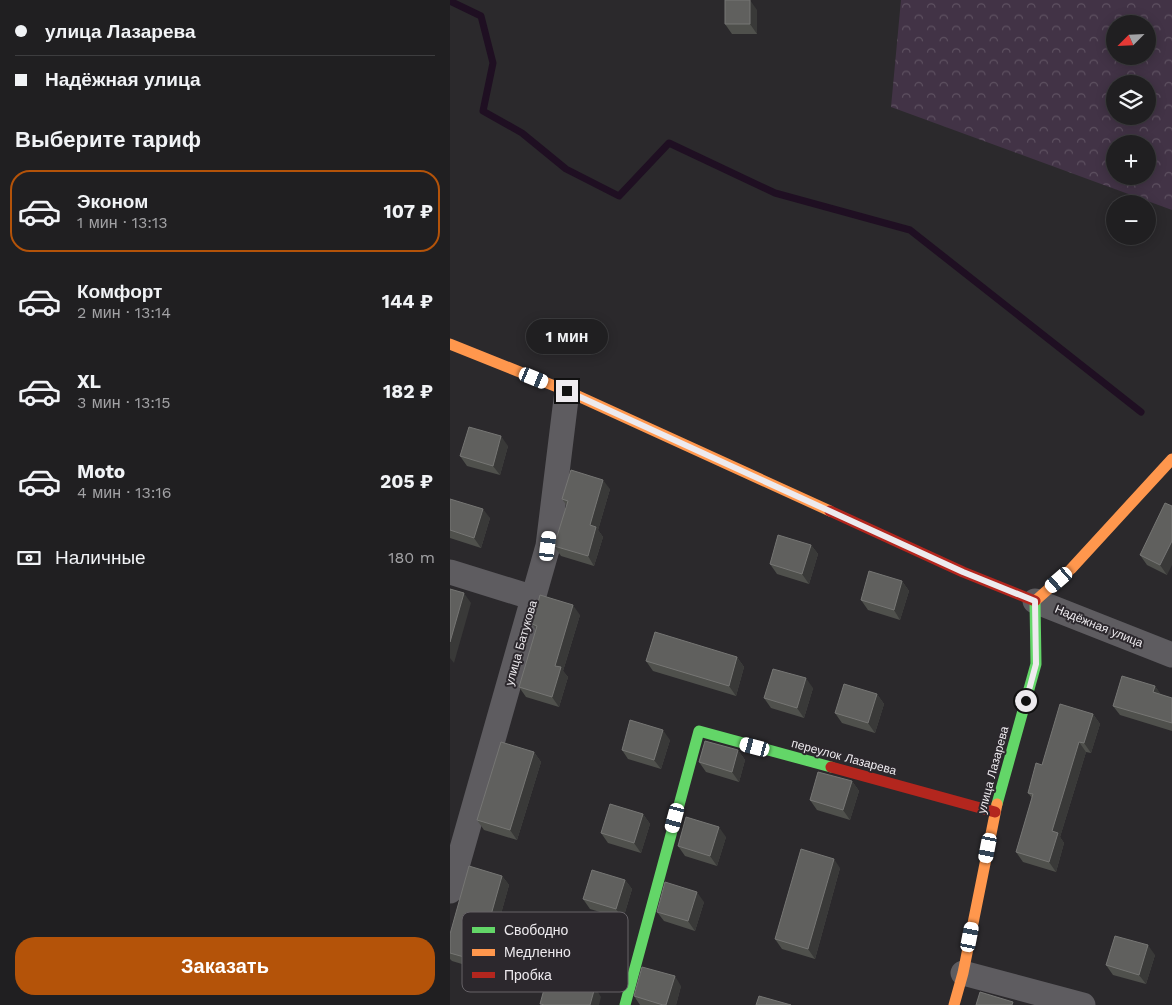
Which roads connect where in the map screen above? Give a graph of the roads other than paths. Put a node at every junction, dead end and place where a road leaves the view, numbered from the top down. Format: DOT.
graph roads {
  1 [pos="450,344"];
  2 [pos="567,391"];
  3 [pos="1172,459"];
  4 [pos="450,572"];
  5 [pos="534,598"];
  6 [pos="1035,601"];
  7 [pos="1172,655"];
  8 [pos="461,812"];
  9 [pos="995,812"];
  10 [pos="450,891"];
  11 [pos="963,973"];
  12 [pos="625,1005"];
  13 [pos="954,1005"];
  14 [pos="1082,1005"];
  1 -- 2 [label="main road, Надёжная улица"];
  2 -- 5 [label="street, улица Батукова"];
  2 -- 6 [label="main road, Надёжная улица"];
  3 -- 6 [label="main road"];
  4 -- 5 [label="street"];
  5 -- 8 [label="street, улица Батукова"];
  6 -- 7 [label="street, Надёжная улица"];
  6 -- 9 [label="main road, улица Лазарева"];
  8 -- 10 [label="street, улица Батукова"];
  9 -- 11 [label="main road, улица Лазарева"];
  9 -- 12 [label="main road, переулок Лазарева"];
  11 -- 13 [label="main road, улица Лазарева"];
  11 -- 14 [label="street"];
}
